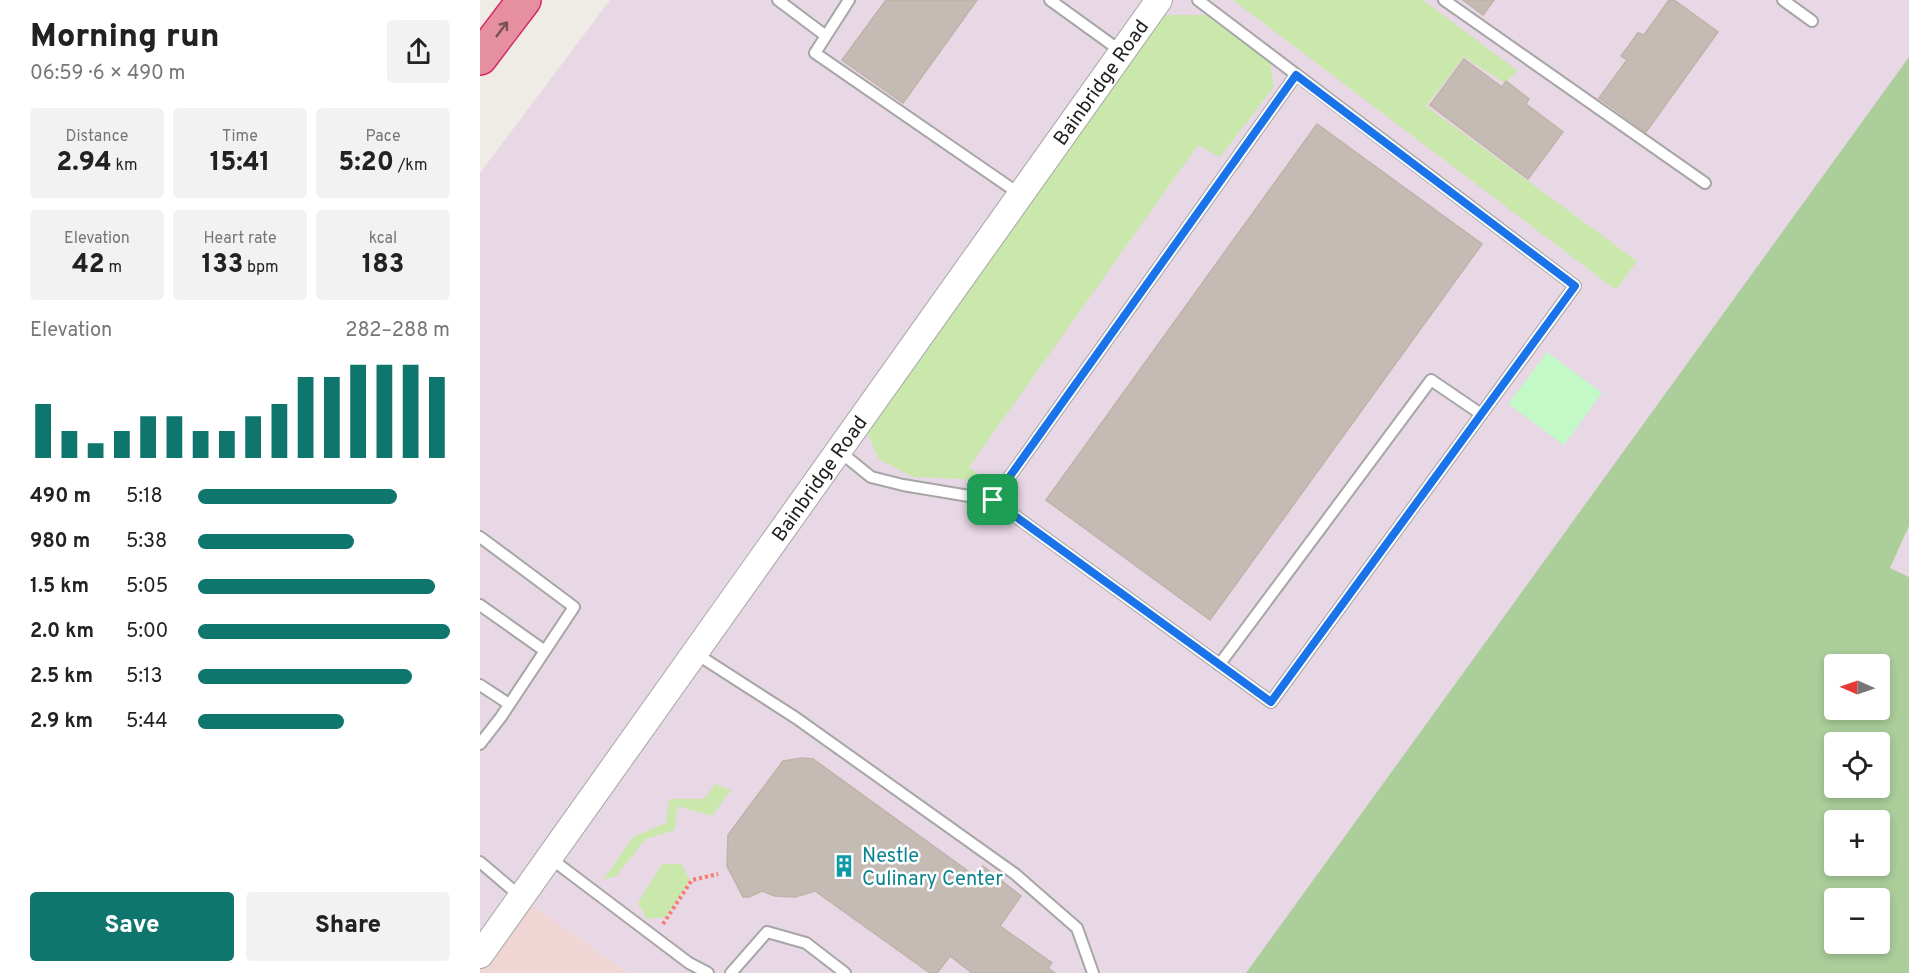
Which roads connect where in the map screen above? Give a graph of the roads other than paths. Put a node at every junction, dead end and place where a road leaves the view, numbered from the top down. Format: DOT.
graph roads {
  1 [pos="525,0"];
  2 [pos="778,0"];
  3 [pos="849,0"];
  4 [pos="1050,0"];
  5 [pos="1198,0"];
  6 [pos="1444,0"];
  7 [pos="1783,0"];
  8 [pos="1152,5"];
  9 [pos="1812,21"];
  10 [pos="826,36"];
  11 [pos="1122,52"];
  12 [pos="480,58"];
  13 [pos="1296,75"];
  14 [pos="1705,183"];
  15 [pos="1020,195"];
  16 [pos="1481,414"];
  17 [pos="839,451"];
  18 [pos="993,500"];
  19 [pos="480,537"];
  20 [pos="480,605"];
  21 [pos="545,651"];
  22 [pos="695,653"];
  23 [pos="1219,664"];
  24 [pos="480,685"];
  25 [pos="509,704"];
  26 [pos="480,744"];
  27 [pos="550,858"];
  28 [pos="480,862"];
  29 [pos="522,897"];
  30 [pos="480,955"];
  31 [pos="708,973"];
  32 [pos="731,973"];
  33 [pos="845,973"];
  34 [pos="1093,973"];
  12 -- 1 [label="highway, one-way"];
  2 -- 10 [label="lane"];
  3 -- 10 [label="lane"];
  4 -- 11 [label="lane"];
  5 -- 13 [label="lane"];
  6 -- 14 [label="lane"];
  7 -- 9 [label="lane"];
  8 -- 11 [label="street, Bainbridge Road"];
  10 -- 15 [label="lane"];
  11 -- 15 [label="street, Bainbridge Road"];
  13 -- 16 [label="lane"];
  13 -- 18 [label="lane"];
  15 -- 17 [label="street, Bainbridge Road"];
  16 -- 23 [label="lane"];
  16 -- 23 [label="lane"];
  17 -- 18 [label="lane"];
  17 -- 22 [label="street, Bainbridge Road"];
  18 -- 23 [label="lane"];
  19 -- 21 [label="lane"];
  20 -- 21 [label="lane"];
  21 -- 25 [label="lane"];
  22 -- 27 [label="street, Bainbridge Road"];
  22 -- 34 [label="lane"];
  24 -- 25 [label="lane"];
  25 -- 26 [label="lane"];
  27 -- 29 [label="street, Bainbridge Road"];
  27 -- 31 [label="lane"];
  28 -- 29 [label="lane"];
  29 -- 30 [label="street, Bainbridge Road"];
  32 -- 33 [label="lane"];
}
